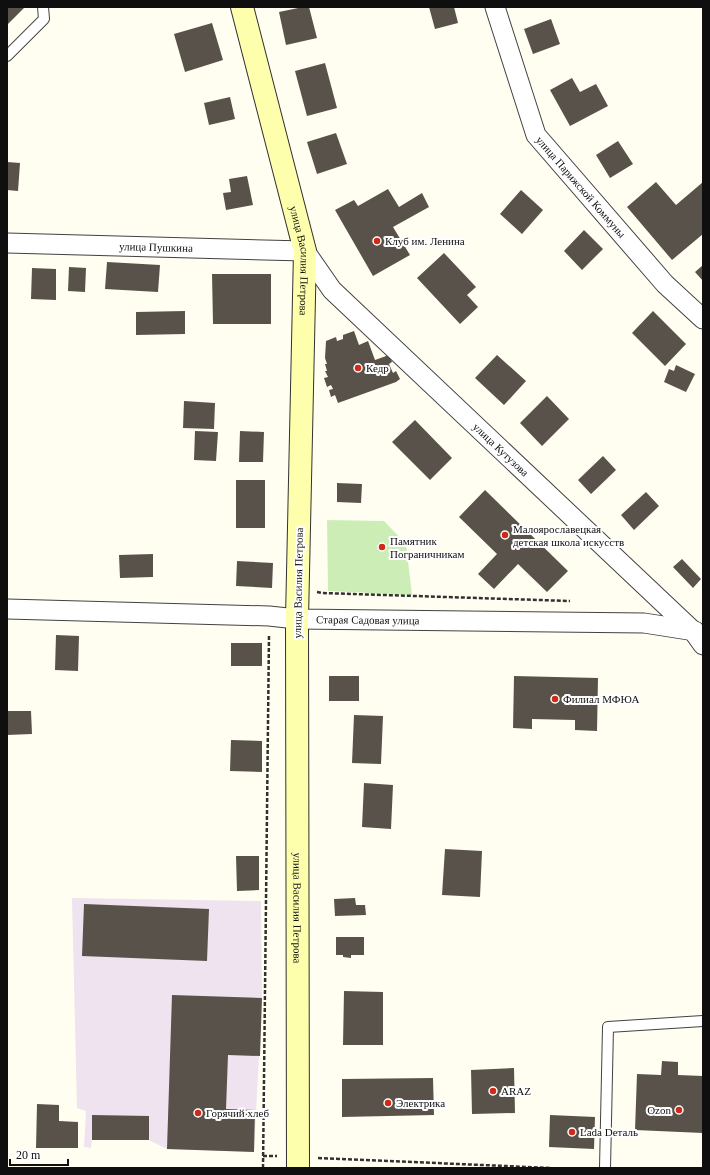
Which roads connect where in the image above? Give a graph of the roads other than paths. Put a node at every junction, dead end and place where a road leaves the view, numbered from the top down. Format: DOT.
graph roads {
  1 [pos="43,7"];
  2 [pos="242,7"];
  3 [pos="495,7"];
  4 [pos="7,56"];
  5 [pos="7,243"];
  6 [pos="305,250"];
  7 [pos="703,319"];
  8 [pos="7,609"];
  9 [pos="297,619"];
  10 [pos="700,636"];
  11 [pos="703,1021"];
  12 [pos="298,1162"];
  13 [pos="605,1168"];
  1 -- 4 [label="lane"];
  2 -- 6 [label="main road, улица Василия Петрова"];
  3 -- 7 [label="street, улица Парижской Коммуны"];
  5 -- 6 [label="street, улица Пушкина"];
  6 -- 9 [label="main road, улица Василия Петрова"];
  6 -- 10 [label="street, улица Кутузова"];
  8 -- 9 [label="street, Старая Садовая улица"];
  9 -- 10 [label="street, Старая Садовая улица"];
  9 -- 12 [label="main road, улица Василия Петрова"];
  11 -- 13 [label="lane"];
}
